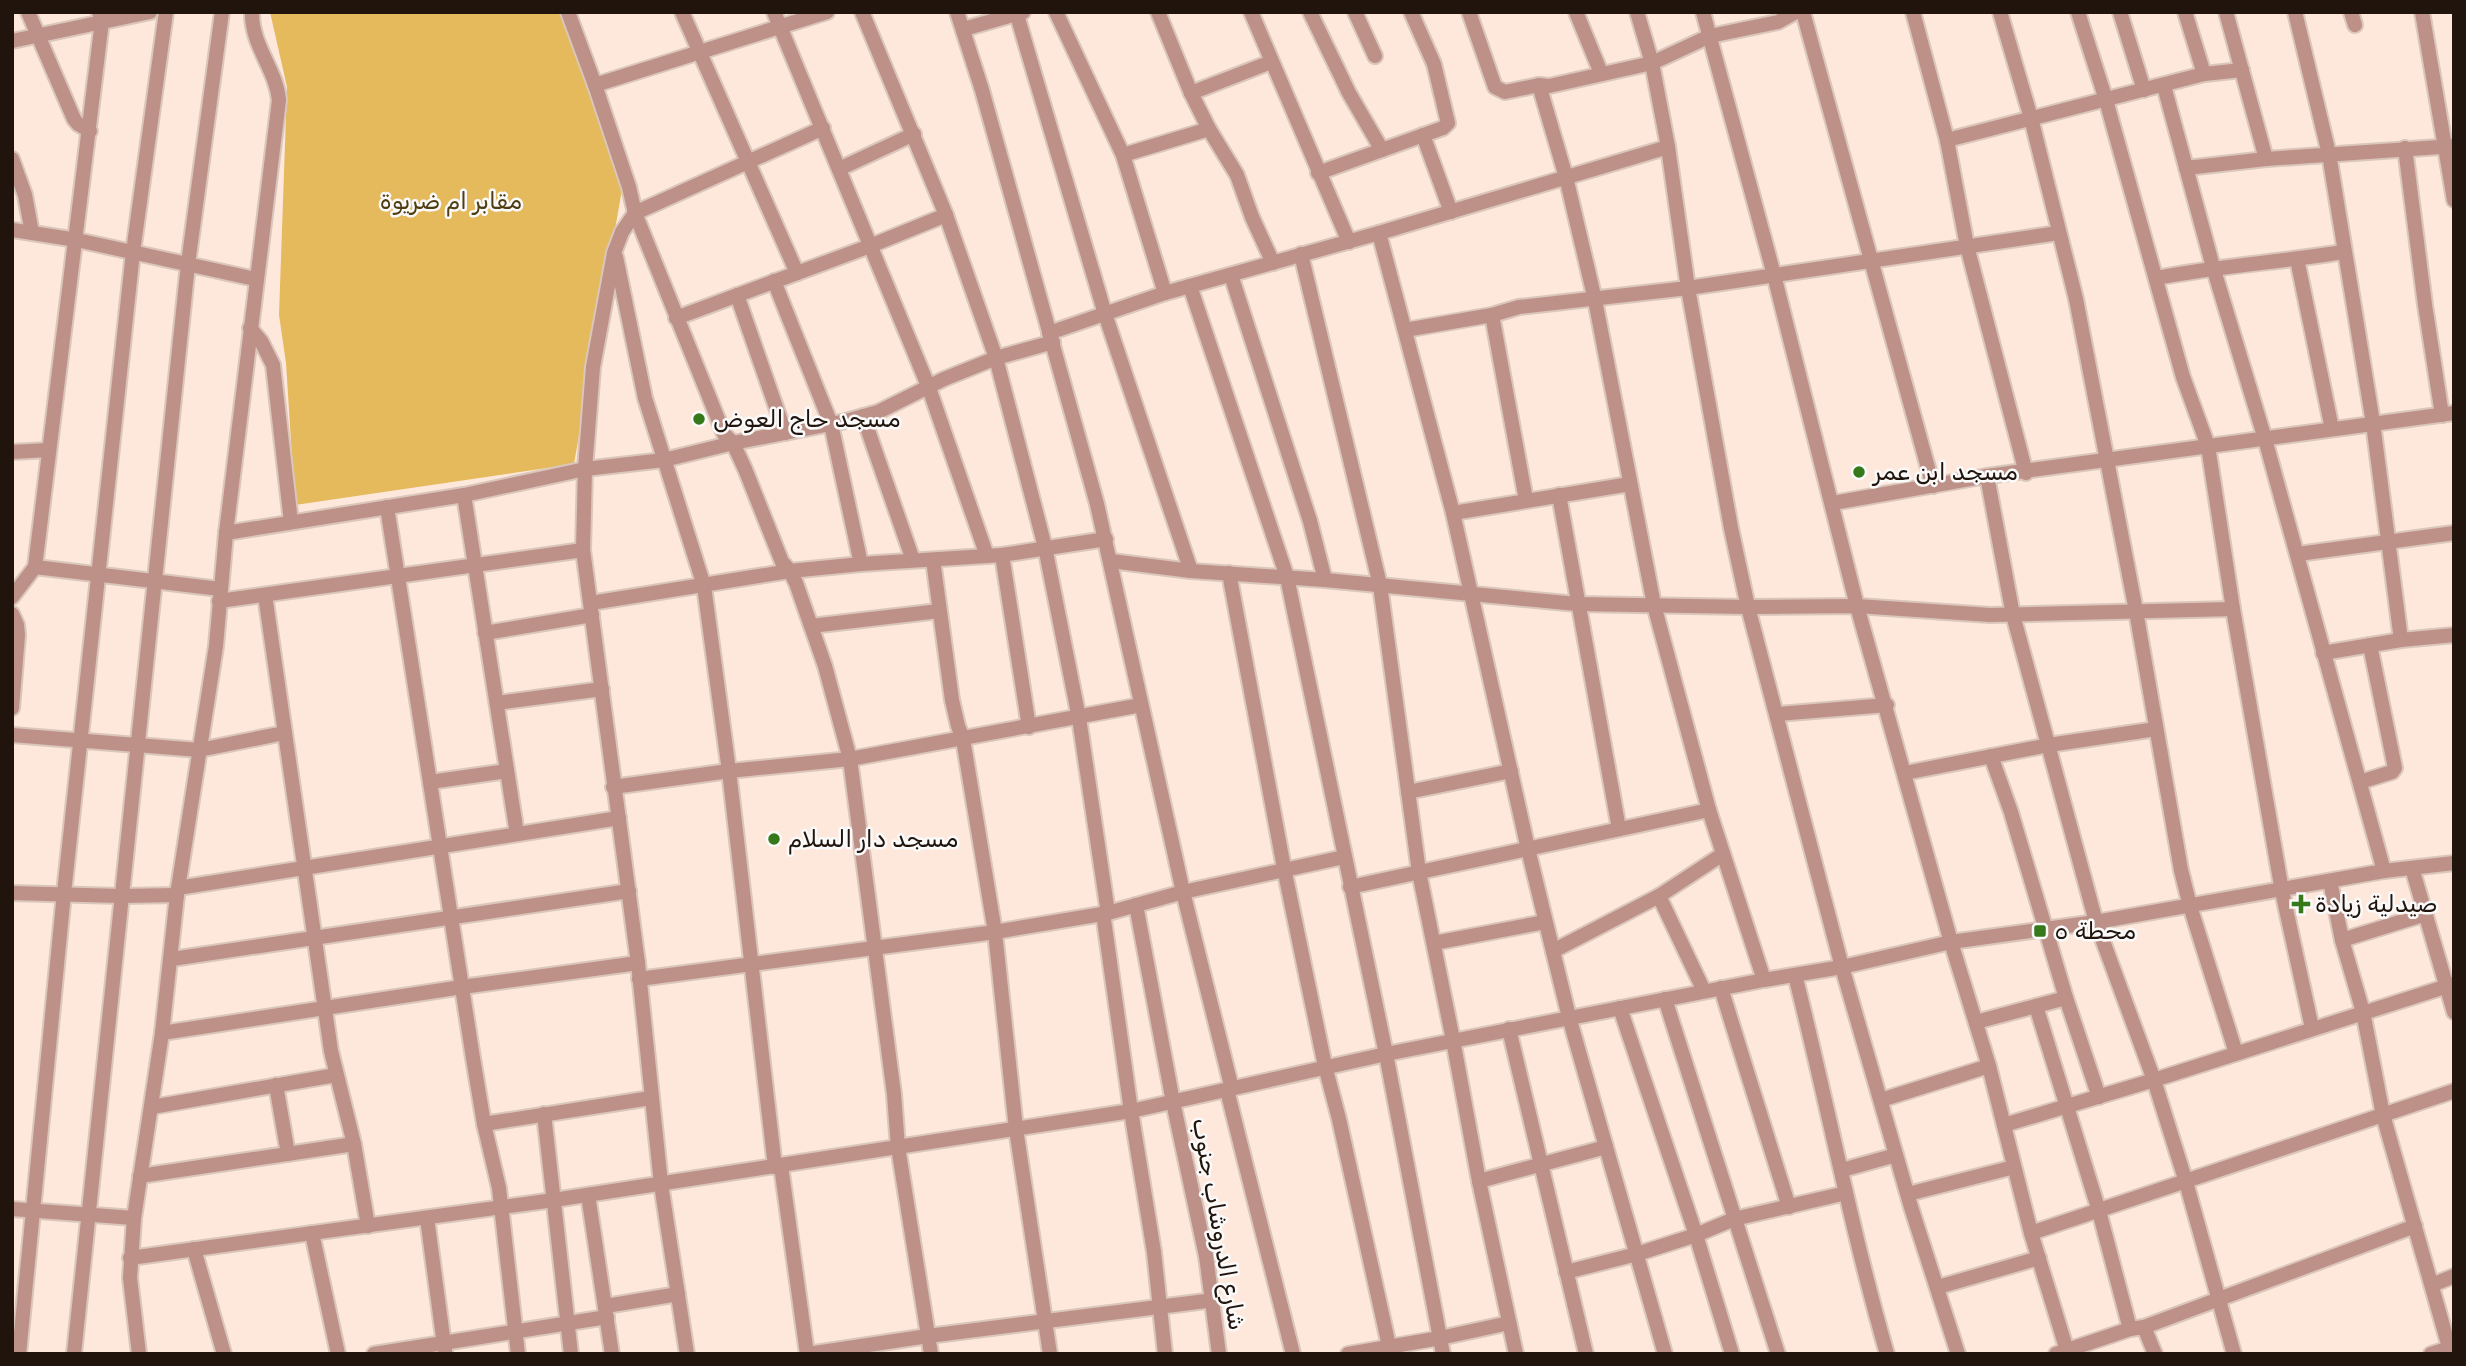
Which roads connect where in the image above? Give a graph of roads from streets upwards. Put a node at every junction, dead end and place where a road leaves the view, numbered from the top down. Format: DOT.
graph roads {
  1 [pos="28,12"];
  2 [pos="150,12"];
  3 [pos="166,12"];
  4 [pos="222,12"];
  5 [pos="252,12"];
  6 [pos="682,12"];
  7 [pos="774,12"];
  8 [pos="827,12"];
  9 [pos="862,12"];
  10 [pos="957,12"];
  11 [pos="1056,12"];
  12 [pos="1158,12"];
  13 [pos="1251,12"];
  14 [pos="1310,12"];
  15 [pos="1355,12"];
  16 [pos="1411,12"];
  17 [pos="1469,12"];
  18 [pos="1576,12"];
  19 [pos="1637,12"];
  20 [pos="1703,12"];
  21 [pos="1796,12"];
  22 [pos="1803,12"];
  23 [pos="1913,12"];
  24 [pos="2000,12"];
  25 [pos="2078,12"];
  26 [pos="2120,12"];
  27 [pos="2185,12"];
  28 [pos="2226,12"];
  29 [pos="2295,12"];
  30 [pos="2422,12"];
  31 [pos="570,13"];
  32 [pos="1020,13"];
  33 [pos="101,17"];
  34 [pos="1776,17"];
  35 [pos="781,28"];
  36 [pos="964,29"];
  37 [pos="1710,36"];
  38 [pos="39,37"];
  39 [pos="12,41"];
  40 [pos="699,51"];
  41 [pos="1375,56"];
  42 [pos="1271,62"];
  43 [pos="1652,63"];
  44 [pos="2242,70"];
  45 [pos="1601,73"];
  46 [pos="2204,74"];
  47 [pos="595,85"];
  48 [pos="1539,86"];
  49 [pos="2164,86"];
  50 [pos="2144,90"];
  51 [pos="1191,93"];
  52 [pos="2106,100"];
  53 [pos="2031,118"];
  54 [pos="823,128"];
  55 [pos="1209,129"];
  56 [pos="90,131"];
  57 [pos="914,134"];
  58 [pos="1423,135"];
  59 [pos="1947,140"];
  60 [pos="1668,146"];
  61 [pos="2450,146"];
  62 [pos="2405,148"];
  63 [pos="1382,150"];
  64 [pos="2329,154"];
  65 [pos="1123,155"];
  66 [pos="12,159"];
  67 [pos="2266,159"];
  68 [pos="748,162"];
  69 [pos="2186,168"];
  70 [pos="839,169"];
  71 [pos="1318,173"];
  72 [pos="1566,177"];
  73 [pos="2454,200"];
  74 [pos="1451,212"];
  75 [pos="635,213"];
  76 [pos="946,215"];
  77 [pos="13,230"];
  78 [pos="32,233"];
  79 [pos="1379,233"];
  80 [pos="2058,233"];
  81 [pos="76,240"];
  82 [pos="1349,242"];
  83 [pos="870,246"];
  84 [pos="1967,246"];
  85 [pos="133,252"];
  86 [pos="2343,252"];
  87 [pos="614,253"];
  88 [pos="1301,254"];
  89 [pos="2297,259"];
  90 [pos="1871,261"];
  91 [pos="1273,262"];
  92 [pos="188,264"];
  93 [pos="2213,267"];
  94 [pos="797,273"];
  95 [pos="1231,275"];
  96 [pos="1774,275"];
  97 [pos="2156,278"];
  98 [pos="256,279"];
  99 [pos="774,281"];
  100 [pos="1190,286"];
  101 [pos="1688,288"];
  102 [pos="1166,293"];
  103 [pos="737,295"];
  104 [pos="1595,300"];
  105 [pos="1105,314"];
  106 [pos="1492,316"];
  107 [pos="676,318"];
  108 [pos="250,328"];
  109 [pos="1405,330"];
  110 [pos="1051,337"];
  111 [pos="996,358"];
  112 [pos="929,388"];
  113 [pos="2448,414"];
  114 [pos="863,416"];
  115 [pos="2373,423"];
  116 [pos="831,425"];
  117 [pos="2332,429"];
  118 [pos="785,433"];
  119 [pos="2265,439"];
  120 [pos="733,443"];
  121 [pos="2208,446"];
  122 [pos="48,450"];
  123 [pos="12,452"];
  124 [pos="664,460"];
  125 [pos="2108,460"];
  126 [pos="585,469"];
  127 [pos="2026,473"];
  128 [pos="1987,476"];
  129 [pos="1630,484"];
  130 [pos="1933,486"];
  131 [pos="464,495"];
  132 [pos="1559,495"];
  133 [pos="1526,500"];
  134 [pos="1833,503"];
  135 [pos="387,507"];
  136 [pos="1453,513"];
  137 [pos="291,522"];
  138 [pos="226,533"];
  139 [pos="2454,533"];
  140 [pos="1106,539"];
  141 [pos="2389,541"];
  142 [pos="1045,547"];
  143 [pos="583,550"];
  144 [pos="2298,554"];
  145 [pos="1002,555"];
  146 [pos="987,556"];
  147 [pos="913,560"];
  148 [pos="933,560"];
  149 [pos="1111,561"];
  150 [pos="861,564"];
  151 [pos="475,566"];
  152 [pos="35,567"];
  153 [pos="1191,570"];
  154 [pos="790,571"];
  155 [pos="1229,573"];
  156 [pos="99,575"];
  157 [pos="399,577"];
  158 [pos="1287,577"];
  159 [pos="1325,580"];
  160 [pos="156,581"];
  161 [pos="704,586"];
  162 [pos="1380,586"];
  163 [pos="1471,593"];
  164 [pos="219,595"];
  165 [pos="265,595"];
  166 [pos="12,597"];
  167 [pos="1577,604"];
  168 [pos="1654,605"];
  169 [pos="1857,606"];
  170 [pos="1748,607"];
  171 [pos="591,609"];
  172 [pos="2233,609"];
  173 [pos="939,611"];
  174 [pos="2136,611"];
  175 [pos="12,614"];
  176 [pos="2013,615"];
  177 [pos="811,626"];
  178 [pos="485,633"];
  179 [pos="2454,635"];
  180 [pos="2400,640"];
  181 [pos="2370,645"];
  182 [pos="2323,653"];
  183 [pos="602,689"];
  184 [pos="497,702"];
  185 [pos="1141,705"];
  186 [pos="1887,705"];
  187 [pos="12,708"];
  188 [pos="1777,714"];
  189 [pos="1079,718"];
  190 [pos="1029,727"];
  191 [pos="2157,729"];
  192 [pos="284,733"];
  193 [pos="12,735"];
  194 [pos="963,739"];
  195 [pos="81,740"];
  196 [pos="139,745"];
  197 [pos="2049,745"];
  198 [pos="199,750"];
  199 [pos="1991,756"];
  200 [pos="850,759"];
  201 [pos="508,771"];
  202 [pos="729,771"];
  203 [pos="1511,771"];
  204 [pos="1905,773"];
  205 [pos="430,782"];
  206 [pos="2360,782"];
  207 [pos="613,787"];
  208 [pos="1408,792"];
  209 [pos="1709,810"];
  210 [pos="619,818"];
  211 [pos="1619,830"];
  212 [pos="517,834"];
  213 [pos="440,846"];
  214 [pos="1528,849"];
  215 [pos="1723,855"];
  216 [pos="1344,856"];
  217 [pos="2454,863"];
  218 [pos="305,867"];
  219 [pos="1284,868"];
  220 [pos="2412,868"];
  221 [pos="1419,872"];
  222 [pos="2384,872"];
  223 [pos="2330,881"];
  224 [pos="1350,887"];
  225 [pos="178,891"];
  226 [pos="629,891"];
  227 [pos="2282,891"];
  228 [pos="1182,892"];
  229 [pos="12,893"];
  230 [pos="64,893"];
  231 [pos="121,896"];
  232 [pos="1659,896"];
  233 [pos="1136,905"];
  234 [pos="2190,906"];
  235 [pos="1106,913"];
  236 [pos="2426,914"];
  237 [pos="452,918"];
  238 [pos="1545,922"];
  239 [pos="2096,922"];
  240 [pos="2044,930"];
  241 [pos="995,932"];
  242 [pos="315,937"];
  243 [pos="2342,940"];
  244 [pos="1951,942"];
  245 [pos="1434,943"];
  246 [pos="873,949"];
  247 [pos="1553,951"];
  248 [pos="172,959"];
  249 [pos="638,963"];
  250 [pos="752,965"];
  251 [pos="1842,967"];
  252 [pos="1795,975"];
  253 [pos="639,979"];
  254 [pos="1763,980"];
  255 [pos="2451,985"];
  256 [pos="462,987"];
  257 [pos="1721,988"];
  258 [pos="1704,991"];
  259 [pos="2066,998"];
  260 [pos="1665,999"];
  261 [pos="2036,1006"];
  262 [pos="1620,1007"];
  263 [pos="324,1008"];
  264 [pos="2363,1012"];
  265 [pos="2454,1012"];
  266 [pos="1569,1017"];
  267 [pos="1976,1022"];
  268 [pos="2312,1028"];
  269 [pos="1508,1029"];
  270 [pos="162,1033"];
  271 [pos="1453,1040"];
  272 [pos="2236,1053"];
  273 [pos="1386,1054"];
  274 [pos="1325,1066"];
  275 [pos="1989,1066"];
  276 [pos="336,1075"];
  277 [pos="2154,1080"];
  278 [pos="276,1085"];
  279 [pos="1229,1089"];
  280 [pos="2454,1091"];
  281 [pos="2099,1097"];
  282 [pos="651,1098"];
  283 [pos="1881,1100"];
  284 [pos="1173,1102"];
  285 [pos="152,1107"];
  286 [pos="2066,1107"];
  287 [pos="1131,1111"];
  288 [pos="544,1115"];
  289 [pos="2383,1115"];
  290 [pos="484,1124"];
  291 [pos="2004,1125"];
  292 [pos="1016,1129"];
  293 [pos="354,1144"];
  294 [pos="898,1147"];
  295 [pos="1606,1147"];
  296 [pos="288,1154"];
  297 [pos="1896,1155"];
  298 [pos="778,1166"];
  299 [pos="1541,1166"];
  300 [pos="2014,1167"];
  301 [pos="1842,1170"];
  302 [pos="140,1176"];
  303 [pos="1479,1181"];
  304 [pos="2186,1182"];
  305 [pos="661,1184"];
  306 [pos="1846,1193"];
  307 [pos="1908,1194"];
  308 [pos="588,1195"];
  309 [pos="554,1200"];
  310 [pos="501,1207"];
  311 [pos="1789,1207"];
  312 [pos="12,1209"];
  313 [pos="34,1211"];
  314 [pos="2099,1211"];
  315 [pos="88,1215"];
  316 [pos="134,1218"];
  317 [pos="427,1218"];
  318 [pos="1734,1219"];
  319 [pos="368,1226"];
  320 [pos="2415,1226"];
  321 [pos="312,1233"];
  322 [pos="2031,1233"];
  323 [pos="1696,1235"];
  324 [pos="194,1250"];
  325 [pos="1637,1254"];
  326 [pos="131,1258"];
  327 [pos="2039,1258"];
  328 [pos="1566,1272"];
  329 [pos="2454,1276"];
  330 [pos="2432,1285"];
  331 [pos="1938,1287"];
  332 [pos="678,1294"];
  333 [pos="1214,1300"];
  334 [pos="2218,1301"];
  335 [pos="1160,1307"];
  336 [pos="606,1311"];
  337 [pos="1046,1321"];
  338 [pos="1508,1323"];
  339 [pos="568,1324"];
  340 [pos="2137,1328"];
  341 [pos="516,1333"];
  342 [pos="928,1336"];
  343 [pos="1440,1338"];
  344 [pos="1389,1346"];
  345 [pos="445,1349"];
  346 [pos="2451,1351"];
  347 [pos="2063,1353"];
  348 [pos="19,1354"];
  349 [pos="74,1354"];
  350 [pos="139,1354"];
  351 [pos="224,1354"];
  352 [pos="338,1354"];
  353 [pos="374,1354"];
  354 [pos="518,1354"];
  355 [pos="571,1354"];
  356 [pos="612,1354"];
  357 [pos="687,1354"];
  358 [pos="808,1354"];
  359 [pos="931,1354"];
  360 [pos="1051,1354"];
  361 [pos="1165,1354"];
  362 [pos="1219,1354"];
  363 [pos="1293,1354"];
  364 [pos="1348,1354"];
  365 [pos="1443,1354"];
  366 [pos="1516,1354"];
  367 [pos="1586,1354"];
  368 [pos="1665,1354"];
  369 [pos="1732,1354"];
  370 [pos="1778,1354"];
  371 [pos="1887,1354"];
  372 [pos="1958,1354"];
  373 [pos="2155,1354"];
  374 [pos="2234,1354"];
  375 [pos="2431,1354"];
  1 -- 38 [label="street"];
  2 -- 33 [label="street"];
  3 -- 85 [label="street"];
  4 -- 92 [label="street"];
  5 -- 98 [label="street"];
  6 -- 40 [label="street"];
  7 -- 35 [label="street"];
  8 -- 35 [label="street"];
  9 -- 57 [label="street"];
  10 -- 36 [label="street"];
  11 -- 65 [label="street"];
  12 -- 51 [label="street"];
  13 -- 42 [label="street"];
  14 -- 63 [label="street"];
  15 -- 41 [label="street"];
  16 -- 58 [label="street"];
  17 -- 48 [label="street"];
  18 -- 45 [label="street"];
  19 -- 43 [label="street"];
  20 -- 37 [label="street"];
  21 -- 34 [label="street"];
  22 -- 90 [label="street"];
  23 -- 59 [label="street"];
  24 -- 53 [label="street"];
  25 -- 52 [label="street"];
  26 -- 50 [label="street"];
  27 -- 46 [label="street"];
  28 -- 44 [label="street"];
  29 -- 64 [label="street"];
  30 -- 61 [label="street"];
  31 -- 47 [label="street"];
  32 -- 36 [label="street"];
  32 -- 105 [label="street"];
  33 -- 38 [label="street"];
  33 -- 56 [label="street"];
  34 -- 37 [label="street"];
  35 -- 40 [label="street"];
  35 -- 54 [label="street"];
  36 -- 110 [label="street"];
  37 -- 43 [label="street"];
  37 -- 96 [label="street"];
  38 -- 39 [label="street"];
  38 -- 56 [label="street"];
  40 -- 47 [label="street"];
  40 -- 68 [label="street"];
  42 -- 51 [label="street"];
  42 -- 71 [label="street"];
  43 -- 45 [label="street"];
  43 -- 60 [label="street"];
  44 -- 46 [label="street"];
  44 -- 67 [label="street"];
  45 -- 48 [label="street"];
  46 -- 49 [label="street"];
  47 -- 75 [label="street"];
  48 -- 72 [label="street"];
  49 -- 50 [label="street"];
  49 -- 69 [label="street"];
  50 -- 52 [label="street"];
  51 -- 55 [label="street"];
  52 -- 53 [label="street"];
  52 -- 97 [label="street"];
  53 -- 59 [label="street"];
  53 -- 80 [label="street"];
  54 -- 68 [label="street"];
  54 -- 70 [label="street"];
  55 -- 65 [label="street"];
  55 -- 91 [label="street"];
  56 -- 81 [label="street"];
  57 -- 70 [label="street"];
  57 -- 76 [label="street"];
  58 -- 63 [label="street"];
  58 -- 74 [label="street"];
  59 -- 84 [label="street"];
  60 -- 72 [label="street"];
  60 -- 101 [label="street"];
  61 -- 62 [label="street"];
  61 -- 73 [label="street"];
  62 -- 64 [label="street"];
  62 -- 113 [label="street"];
  63 -- 71 [label="street"];
  64 -- 67 [label="street"];
  64 -- 86 [label="street"];
  65 -- 102 [label="street"];
  66 -- 78 [label="street"];
  67 -- 69 [label="street"];
  68 -- 75 [label="street"];
  68 -- 94 [label="street"];
  69 -- 93 [label="street"];
  70 -- 83 [label="street"];
  71 -- 82 [label="street"];
  72 -- 74 [label="street"];
  72 -- 104 [label="street"];
  74 -- 79 [label="street"];
  75 -- 87 [label="street"];
  75 -- 107 [label="street"];
  76 -- 83 [label="street"];
  76 -- 111 [label="street"];
  77 -- 78 [label="street"];
  78 -- 81 [label="street"];
  79 -- 82 [label="street"];
  79 -- 109 [label="street"];
  80 -- 84 [label="street"];
  80 -- 125 [label="street"];
  81 -- 85 [label="street"];
  81 -- 122 [label="street"];
  82 -- 88 [label="street"];
  83 -- 94 [label="street"];
  83 -- 112 [label="street"];
  84 -- 90 [label="street"];
  84 -- 127 [label="street"];
  85 -- 92 [label="street"];
  85 -- 156 [label="street"];
  86 -- 89 [label="street"];
  86 -- 115 [label="street"];
  87 -- 124 [label="street"];
  87 -- 126 [label="street"];
  88 -- 91 [label="street"];
  88 -- 162 [label="street"];
  89 -- 93 [label="street"];
  89 -- 117 [label="street"];
  90 -- 96 [label="street"];
  90 -- 130 [label="street"];
  91 -- 95 [label="street"];
  92 -- 98 [label="street"];
  92 -- 160 [label="street"];
  93 -- 97 [label="street"];
  93 -- 119 [label="street"];
  94 -- 99 [label="street"];
  95 -- 100 [label="street"];
  95 -- 159 [label="street"];
  96 -- 101 [label="street"];
  96 -- 134 [label="street"];
  97 -- 121 [label="street"];
  98 -- 108 [label="street"];
  99 -- 103 [label="street"];
  99 -- 116 [label="street"];
  100 -- 102 [label="street"];
  100 -- 158 [label="street"];
  101 -- 104 [label="street"];
  101 -- 170 [label="street"];
  102 -- 105 [label="street"];
  103 -- 107 [label="street"];
  103 -- 118 [label="street"];
  104 -- 106 [label="street"];
  104 -- 129 [label="street"];
  105 -- 110 [label="street"];
  105 -- 153 [label="street"];
  106 -- 109 [label="street"];
  106 -- 133 [label="street"];
  107 -- 120 [label="street"];
  108 -- 137 [label="street"];
  108 -- 138 [label="street"];
  109 -- 136 [label="street"];
  110 -- 111 [label="street"];
  110 -- 140 [label="street"];
  111 -- 112 [label="street"];
  111 -- 142 [label="street"];
  112 -- 114 [label="street"];
  112 -- 146 [label="street"];
  113 -- 115 [label="street"];
  114 -- 116 [label="street"];
  114 -- 147 [label="street"];
  115 -- 117 [label="street"];
  115 -- 141 [label="street"];
  116 -- 118 [label="street"];
  116 -- 150 [label="street"];
  117 -- 119 [label="street"];
  118 -- 120 [label="street"];
  119 -- 121 [label="street"];
  119 -- 144 [label="street"];
  120 -- 124 [label="street"];
  120 -- 154 [label="street"];
  121 -- 125 [label="street"];
  121 -- 172 [label="street"];
  122 -- 123 [label="street"];
  122 -- 152 [label="street"];
  124 -- 126 [label="street"];
  124 -- 161 [label="street"];
  125 -- 127 [label="street"];
  125 -- 174 [label="street"];
  126 -- 131 [label="street"];
  126 -- 143 [label="street"];
  127 -- 128 [label="street"];
  128 -- 130 [label="street"];
  128 -- 176 [label="street"];
  129 -- 132 [label="street"];
  129 -- 168 [label="street"];
  130 -- 134 [label="street"];
  131 -- 135 [label="street"];
  131 -- 151 [label="street"];
  132 -- 133 [label="street"];
  132 -- 167 [label="street"];
  133 -- 136 [label="street"];
  134 -- 169 [label="street"];
  135 -- 137 [label="street"];
  135 -- 157 [label="street"];
  136 -- 163 [label="street"];
  137 -- 138 [label="street"];
  138 -- 164 [label="street"];
  139 -- 141 [label="street"];
  140 -- 142 [label="street"];
  140 -- 149 [label="street"];
  141 -- 144 [label="street"];
  141 -- 180 [label="street"];
  142 -- 145 [label="street"];
  142 -- 189 [label="street"];
  143 -- 151 [label="street"];
  143 -- 171 [label="street"];
  144 -- 182 [label="street"];
  145 -- 146 [label="street"];
  145 -- 190 [label="street"];
  146 -- 148 [label="street"];
  147 -- 148 [label="street"];
  147 -- 150 [label="street"];
  148 -- 173 [label="street"];
  149 -- 153 [label="street"];
  149 -- 185 [label="street"];
  150 -- 154 [label="street"];
  151 -- 157 [label="street"];
  151 -- 178 [label="street"];
  152 -- 156 [label="street"];
  152 -- 166 [label="street"];
  153 -- 155 [label="street"];
  154 -- 161 [label="street"];
  154 -- 177 [label="street"];
  155 -- 158 [label="street"];
  155 -- 219 [label="street"];
  156 -- 160 [label="street"];
  156 -- 195 [label="street"];
  157 -- 165 [label="street"];
  157 -- 205 [label="street"];
  158 -- 159 [label="street"];
  158 -- 216 [label="street"];
  159 -- 162 [label="street"];
  160 -- 164 [label="street"];
  160 -- 196 [label="street"];
  161 -- 171 [label="street"];
  161 -- 202 [label="street"];
  162 -- 163 [label="street"];
  162 -- 208 [label="street"];
  163 -- 167 [label="street"];
  163 -- 203 [label="street"];
  164 -- 165 [label="street"];
  164 -- 198 [label="street"];
  165 -- 192 [label="street"];
  167 -- 168 [label="street"];
  167 -- 211 [label="street"];
  168 -- 170 [label="street"];
  168 -- 209 [label="street"];
  169 -- 170 [label="street"];
  169 -- 176 [label="street"];
  169 -- 186 [label="street"];
  170 -- 188 [label="street"];
  171 -- 178 [label="street"];
  171 -- 183 [label="street"];
  172 -- 174 [label="street"];
  172 -- 227 [label="street"];
  173 -- 177 [label="street"];
  173 -- 194 [label="street"];
  174 -- 176 [label="street"];
  174 -- 191 [label="street"];
  175 -- 187 [label="street"];
  176 -- 197 [label="street"];
  177 -- 200 [label="street"];
  178 -- 184 [label="street"];
  179 -- 180 [label="street"];
  180 -- 181 [label="street"];
  181 -- 182 [label="street"];
  181 -- 206 [label="street"];
  182 -- 206 [label="street"];
  183 -- 184 [label="street"];
  183 -- 207 [label="street"];
  184 -- 201 [label="street"];
  185 -- 189 [label="street"];
  185 -- 228 [label="street"];
  186 -- 188 [label="street"];
  186 -- 204 [label="street"];
  188 -- 251 [label="street"];
  189 -- 190 [label="street"];
  189 -- 235 [label="street"];
  190 -- 194 [label="street"];
  191 -- 197 [label="street"];
  191 -- 234 [label="street"];
  192 -- 198 [label="street"];
  192 -- 218 [label="street"];
  193 -- 195 [label="street"];
  194 -- 200 [label="street"];
  194 -- 241 [label="street"];
  195 -- 196 [label="street"];
  195 -- 230 [label="street"];
  196 -- 198 [label="street"];
  196 -- 231 [label="street"];
  197 -- 199 [label="street"];
  197 -- 239 [label="street"];
  198 -- 225 [label="street"];
  199 -- 204 [label="street"];
  199 -- 240 [label="street"];
  200 -- 202 [label="street"];
  200 -- 246 [label="street"];
  201 -- 205 [label="street"];
  201 -- 212 [label="street"];
  202 -- 207 [label="street"];
  202 -- 250 [label="street"];
  203 -- 208 [label="street"];
  203 -- 214 [label="street"];
  204 -- 244 [label="street"];
  205 -- 213 [label="street"];
  206 -- 222 [label="street"];
  207 -- 210 [label="street"];
  208 -- 221 [label="street"];
  209 -- 211 [label="street"];
  209 -- 215 [label="street"];
  210 -- 212 [label="street"];
  210 -- 226 [label="street"];
  211 -- 214 [label="street"];
  212 -- 213 [label="street"];
  213 -- 218 [label="street"];
  213 -- 237 [label="street"];
  214 -- 221 [label="street"];
  214 -- 238 [label="street"];
  215 -- 232 [label="street"];
  215 -- 254 [label="street"];
  216 -- 219 [label="street"];
  216 -- 224 [label="street"];
  217 -- 220 [label="street"];
  218 -- 225 [label="street"];
  218 -- 242 [label="street"];
  219 -- 228 [label="street"];
  219 -- 274 [label="street"];
  220 -- 222 [label="street"];
  220 -- 236 [label="street"];
  221 -- 224 [label="street"];
  221 -- 245 [label="street"];
  222 -- 223 [label="street"];
  223 -- 227 [label="street"];
  223 -- 243 [label="street"];
  224 -- 273 [label="street"];
  225 -- 231 [label="street"];
  225 -- 248 [label="street"];
  226 -- 237 [label="street"];
  226 -- 249 [label="street"];
  227 -- 234 [label="street"];
  227 -- 268 [label="street"];
  228 -- 233 [label="street"];
  228 -- 279 [label="street"];
  229 -- 230 [label="street"];
  230 -- 231 [label="street"];
  230 -- 313 [label="street"];
  231 -- 315 [label="street"];
  232 -- 247 [label="street"];
  232 -- 258 [label="street"];
  233 -- 235 [label="street"];
  233 -- 284 [label="street, شارع الدروشاب جنوب"];
  234 -- 239 [label="street"];
  234 -- 272 [label="street"];
  235 -- 241 [label="street"];
  235 -- 287 [label="street"];
  236 -- 243 [label="street"];
  236 -- 255 [label="street"];
  237 -- 242 [label="street"];
  237 -- 256 [label="street"];
  238 -- 245 [label="street"];
  238 -- 247 [label="street"];
  239 -- 240 [label="street"];
  239 -- 277 [label="street"];
  240 -- 244 [label="street"];
  240 -- 259 [label="street"];
  241 -- 246 [label="street"];
  241 -- 292 [label="street"];
  242 -- 248 [label="street"];
  242 -- 263 [label="street"];
  243 -- 264 [label="street"];
  244 -- 251 [label="street"];
  244 -- 267 [label="street"];
  245 -- 271 [label="street"];
  246 -- 250 [label="street"];
  246 -- 294 [label="street"];
  247 -- 266 [label="street"];
  248 -- 270 [label="street"];
  249 -- 253 [label="street"];
  249 -- 256 [label="street"];
  250 -- 253 [label="street"];
  250 -- 298 [label="street"];
  251 -- 252 [label="street"];
  251 -- 283 [label="street"];
  252 -- 254 [label="street"];
  252 -- 301 [label="street"];
  253 -- 282 [label="street"];
  254 -- 257 [label="street"];
  255 -- 264 [label="street"];
  255 -- 265 [label="street"];
  256 -- 263 [label="street"];
  256 -- 290 [label="street"];
  257 -- 258 [label="street"];
  257 -- 311 [label="street"];
  258 -- 260 [label="street"];
  259 -- 261 [label="street"];
  259 -- 281 [label="street"];
  260 -- 262 [label="street"];
  260 -- 318 [label="street"];
  261 -- 267 [label="street"];
  261 -- 286 [label="street"];
  262 -- 266 [label="street"];
  262 -- 323 [label="street"];
  263 -- 270 [label="street"];
  263 -- 276 [label="street"];
  264 -- 268 [label="street"];
  264 -- 289 [label="street"];
  266 -- 269 [label="street"];
  266 -- 295 [label="street"];
  267 -- 275 [label="street"];
  268 -- 272 [label="street"];
  269 -- 271 [label="street"];
  269 -- 299 [label="street"];
  270 -- 285 [label="street"];
  271 -- 273 [label="street"];
  271 -- 303 [label="street"];
  272 -- 277 [label="street"];
  273 -- 274 [label="street"];
  273 -- 343 [label="street"];
  274 -- 279 [label="street"];
  274 -- 344 [label="street"];
  275 -- 283 [label="street"];
  275 -- 291 [label="street"];
  276 -- 278 [label="street"];
  276 -- 293 [label="street"];
  277 -- 281 [label="street"];
  277 -- 304 [label="street"];
  278 -- 285 [label="street"];
  278 -- 296 [label="street"];
  279 -- 284 [label="street"];
  279 -- 363 [label="street"];
  280 -- 289 [label="street"];
  281 -- 286 [label="street"];
  282 -- 288 [label="street"];
  282 -- 305 [label="street"];
  283 -- 297 [label="street"];
  284 -- 287 [label="street"];
  284 -- 333 [label="street, شارع الدروشاب جنوب"];
  285 -- 302 [label="street"];
  286 -- 291 [label="street"];
  286 -- 314 [label="street"];
  287 -- 292 [label="street"];
  287 -- 335 [label="street"];
  288 -- 290 [label="street"];
  288 -- 309 [label="street"];
  289 -- 304 [label="street"];
  289 -- 320 [label="street"];
  290 -- 310 [label="street"];
  291 -- 300 [label="street"];
  292 -- 294 [label="street"];
  292 -- 337 [label="street"];
  293 -- 296 [label="street"];
  293 -- 319 [label="street"];
  294 -- 298 [label="street"];
  294 -- 342 [label="street"];
  295 -- 299 [label="street"];
  295 -- 325 [label="street"];
  296 -- 302 [label="street"];
  297 -- 301 [label="street"];
  297 -- 307 [label="street"];
  298 -- 305 [label="street"];
  298 -- 358 [label="street"];
  299 -- 303 [label="street"];
  299 -- 328 [label="street"];
  300 -- 307 [label="street"];
  300 -- 322 [label="street"];
  301 -- 306 [label="street"];
  302 -- 316 [label="street"];
  303 -- 338 [label="street"];
  304 -- 314 [label="street"];
  304 -- 334 [label="street"];
  305 -- 308 [label="street"];
  305 -- 332 [label="street"];
  306 -- 311 [label="street"];
  306 -- 371 [label="street"];
  307 -- 331 [label="street"];
  308 -- 309 [label="street"];
  308 -- 336 [label="street"];
  309 -- 310 [label="street"];
  309 -- 339 [label="street"];
  310 -- 317 [label="street"];
  310 -- 341 [label="street"];
  311 -- 318 [label="street"];
  312 -- 313 [label="street"];
  313 -- 315 [label="street"];
  313 -- 348 [label="street"];
  314 -- 322 [label="street"];
  314 -- 340 [label="street"];
  315 -- 316 [label="street"];
  315 -- 349 [label="street"];
  316 -- 326 [label="street"];
  317 -- 319 [label="street"];
  317 -- 345 [label="street"];
  318 -- 323 [label="street"];
  318 -- 370 [label="street"];
  319 -- 321 [label="street"];
  320 -- 330 [label="street"];
  320 -- 334 [label="street"];
  321 -- 324 [label="street"];
  321 -- 352 [label="street"];
  322 -- 327 [label="street"];
  323 -- 325 [label="street"];
  323 -- 369 [label="street"];
  324 -- 326 [label="street"];
  324 -- 351 [label="street"];
  325 -- 328 [label="street"];
  325 -- 368 [label="street"];
  326 -- 350 [label="street"];
  327 -- 331 [label="street"];
  327 -- 347 [label="street"];
  328 -- 367 [label="street"];
  329 -- 330 [label="street"];
  330 -- 346 [label="street"];
  331 -- 372 [label="street"];
  332 -- 336 [label="street"];
  332 -- 357 [label="street"];
  333 -- 335 [label="street"];
  333 -- 362 [label="street, شارع الدروشاب جنوب"];
  334 -- 340 [label="street"];
  334 -- 374 [label="street"];
  335 -- 337 [label="street"];
  335 -- 361 [label="street"];
  336 -- 339 [label="street"];
  336 -- 356 [label="street"];
  337 -- 342 [label="street"];
  337 -- 360 [label="street"];
  338 -- 343 [label="street"];
  338 -- 366 [label="street"];
  339 -- 341 [label="street"];
  339 -- 355 [label="street"];
  340 -- 347 [label="street"];
  340 -- 373 [label="street"];
  341 -- 345 [label="street"];
  341 -- 354 [label="street"];
  342 -- 358 [label="street"];
  342 -- 359 [label="street"];
  343 -- 344 [label="street"];
  343 -- 365 [label="street"];
  344 -- 364 [label="street"];
  345 -- 353 [label="street"];
  346 -- 375 [label="street"];
}
